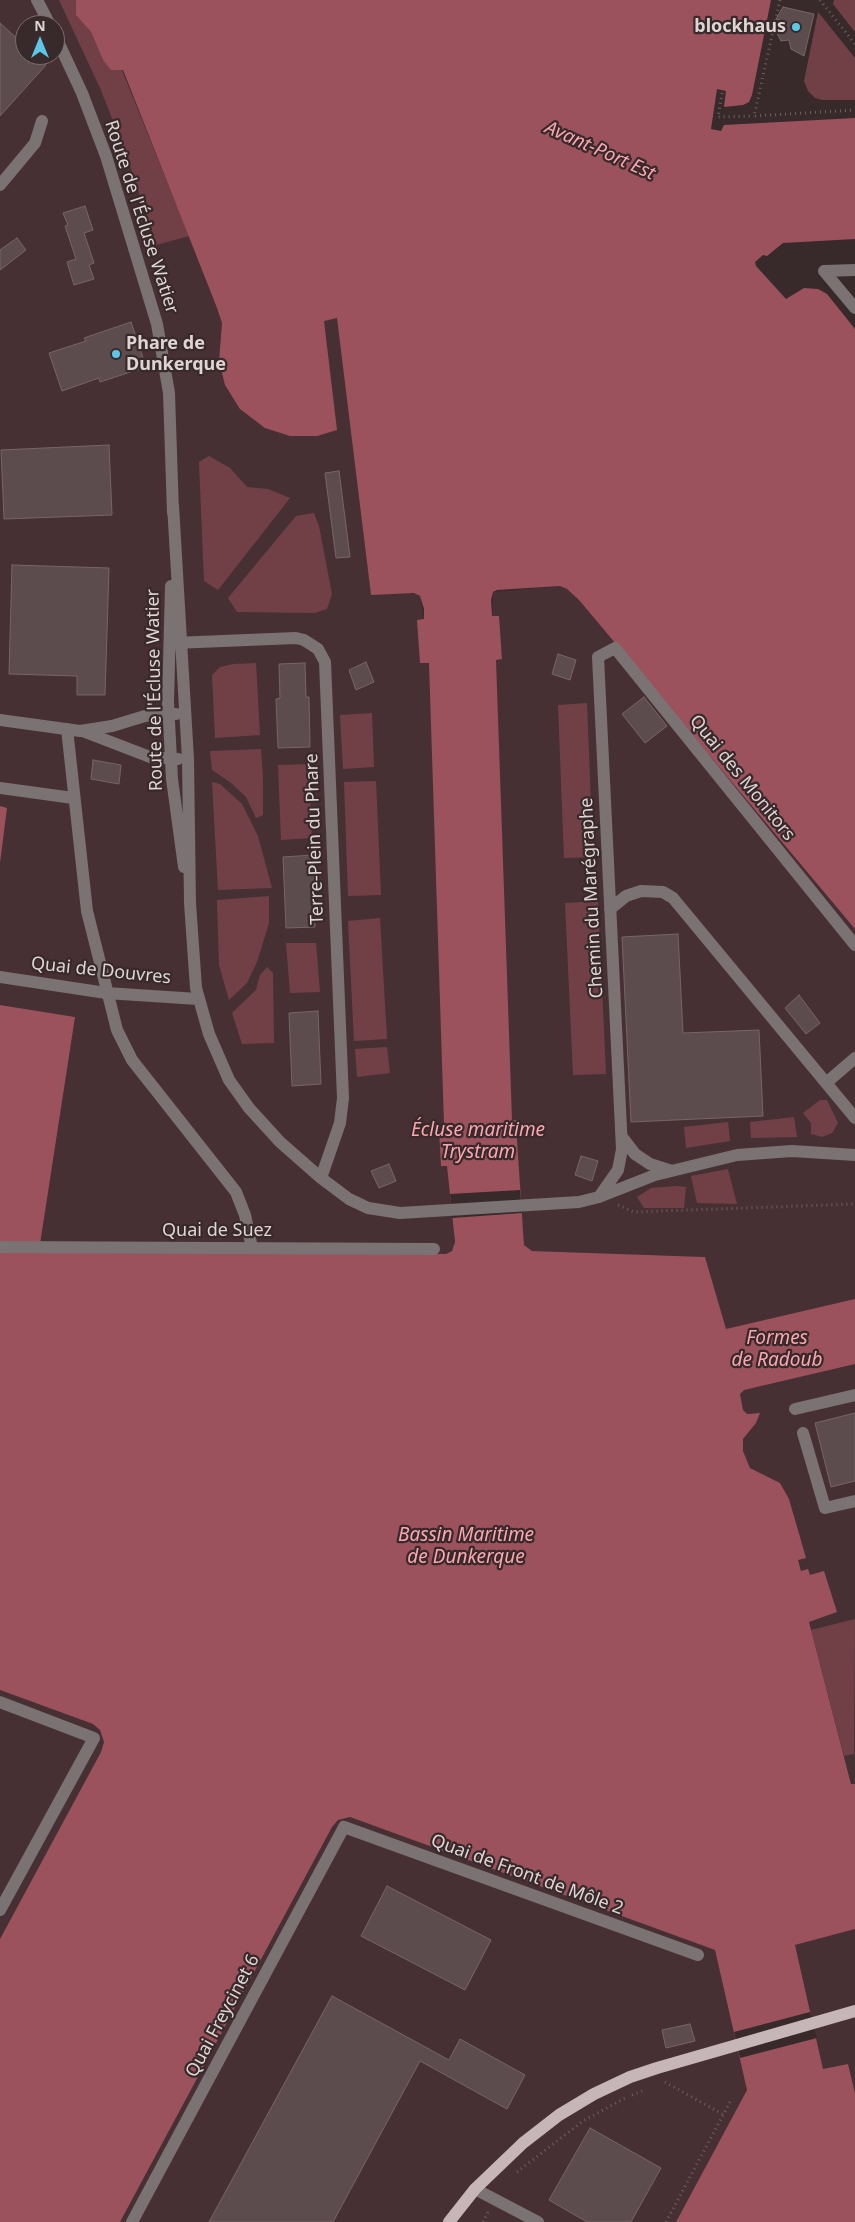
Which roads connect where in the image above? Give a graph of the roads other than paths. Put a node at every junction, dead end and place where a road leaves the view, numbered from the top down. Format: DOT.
graph roads {
  1 [pos="37,0"];
  2 [pos="45,15"];
  3 [pos="65,56"];
  4 [pos="42,121"];
  5 [pos="0,185"];
  6 [pos="855,270"];
  7 [pos="855,308"];
  8 [pos="176,643"];
  9 [pos="598,657"];
  10 [pos="186,713"];
  11 [pos="169,714"];
  12 [pos="0,720"];
  13 [pos="66,729"];
  14 [pos="80,731"];
  15 [pos="171,759"];
  16 [pos="188,759"];
  17 [pos="0,788"];
  18 [pos="73,798"];
  19 [pos="190,903"];
  20 [pos="610,909"];
  21 [pos="855,945"];
  22 [pos="0,977"];
  23 [pos="106,993"];
  24 [pos="198,999"];
  25 [pos="855,1058"];
  26 [pos="826,1083"];
  27 [pos="855,1118"];
  28 [pos="622,1137"];
  29 [pos="855,1155"];
  30 [pos="669,1170"];
  31 [pos="321,1178"];
  32 [pos="599,1197"];
  33 [pos="0,1247"];
  34 [pos="252,1248"];
  35 [pos="434,1249"];
  36 [pos="855,1395"];
  37 [pos="795,1409"];
  38 [pos="803,1433"];
  39 [pos="855,1501"];
  40 [pos="0,1702"];
  41 [pos="344,1828"];
  42 [pos="0,1910"];
  43 [pos="698,1955"];
  44 [pos="855,2011"];
  45 [pos="475,2189"];
  46 [pos="132,2222"];
  47 [pos="450,2222"];
  48 [pos="538,2222"];
  1 -- 2 [label="street"];
  3 -- 8 [label="street, Route de l'Écluse Watier"];
  4 -- 5 [label="street"];
  6 -- 7 [label="street"];
  8 -- 10 [label="street, Route de l'Écluse Watier"];
  8 -- 11 [label="street, Route de l'Écluse Watier"];
  8 -- 31 [label="street, Terre-Plein du Phare"];
  9 -- 20 [label="street, Chemin du Marégraphe"];
  9 -- 21 [label="street, Quai des Monitors"];
  10 -- 11 [label="street"];
  10 -- 16 [label="street, Route de l'Écluse Watier"];
  11 -- 14 [label="street"];
  11 -- 15 [label="street, Route de l'Écluse Watier"];
  12 -- 13 [label="street"];
  13 -- 14 [label="street"];
  13 -- 18 [label="street"];
  14 -- 15 [label="street"];
  15 -- 16 [label="street"];
  15 -- 19 [label="street, Route de l'Écluse Watier"];
  16 -- 19 [label="street, Route de l'Écluse Watier"];
  17 -- 18 [label="street"];
  18 -- 23 [label="street"];
  19 -- 24 [label="street, Route de l'Écluse Watier"];
  20 -- 26 [label="street"];
  20 -- 28 [label="street, Chemin du Marégraphe"];
  22 -- 23 [label="street, Quai de Douvres"];
  23 -- 24 [label="street, Quai de Douvres"];
  23 -- 34 [label="street"];
  24 -- 31 [label="street, Route de l'Écluse Watier"];
  25 -- 26 [label="street"];
  26 -- 27 [label="street"];
  28 -- 30 [label="street"];
  28 -- 32 [label="street, Chemin du Marégraphe"];
  29 -- 30 [label="street, Route de l'Écluse Watier"];
  30 -- 32 [label="street, Route de l'Écluse Watier"];
  31 -- 32 [label="street, Route de l'Écluse Watier"];
  33 -- 34 [label="street, Quai de Suez"];
  34 -- 35 [label="street, Quai de Suez"];
  36 -- 37 [label="street"];
  38 -- 39 [label="street"];
  40 -- 42 [label="street"];
  41 -- 43 [label="street, Quai de Front de Môle 2"];
  41 -- 46 [label="street, Quai Freycinet 6"];
  44 -- 45 [label="main road"];
  45 -- 47 [label="main road"];
  45 -- 48 [label="street"];
}
